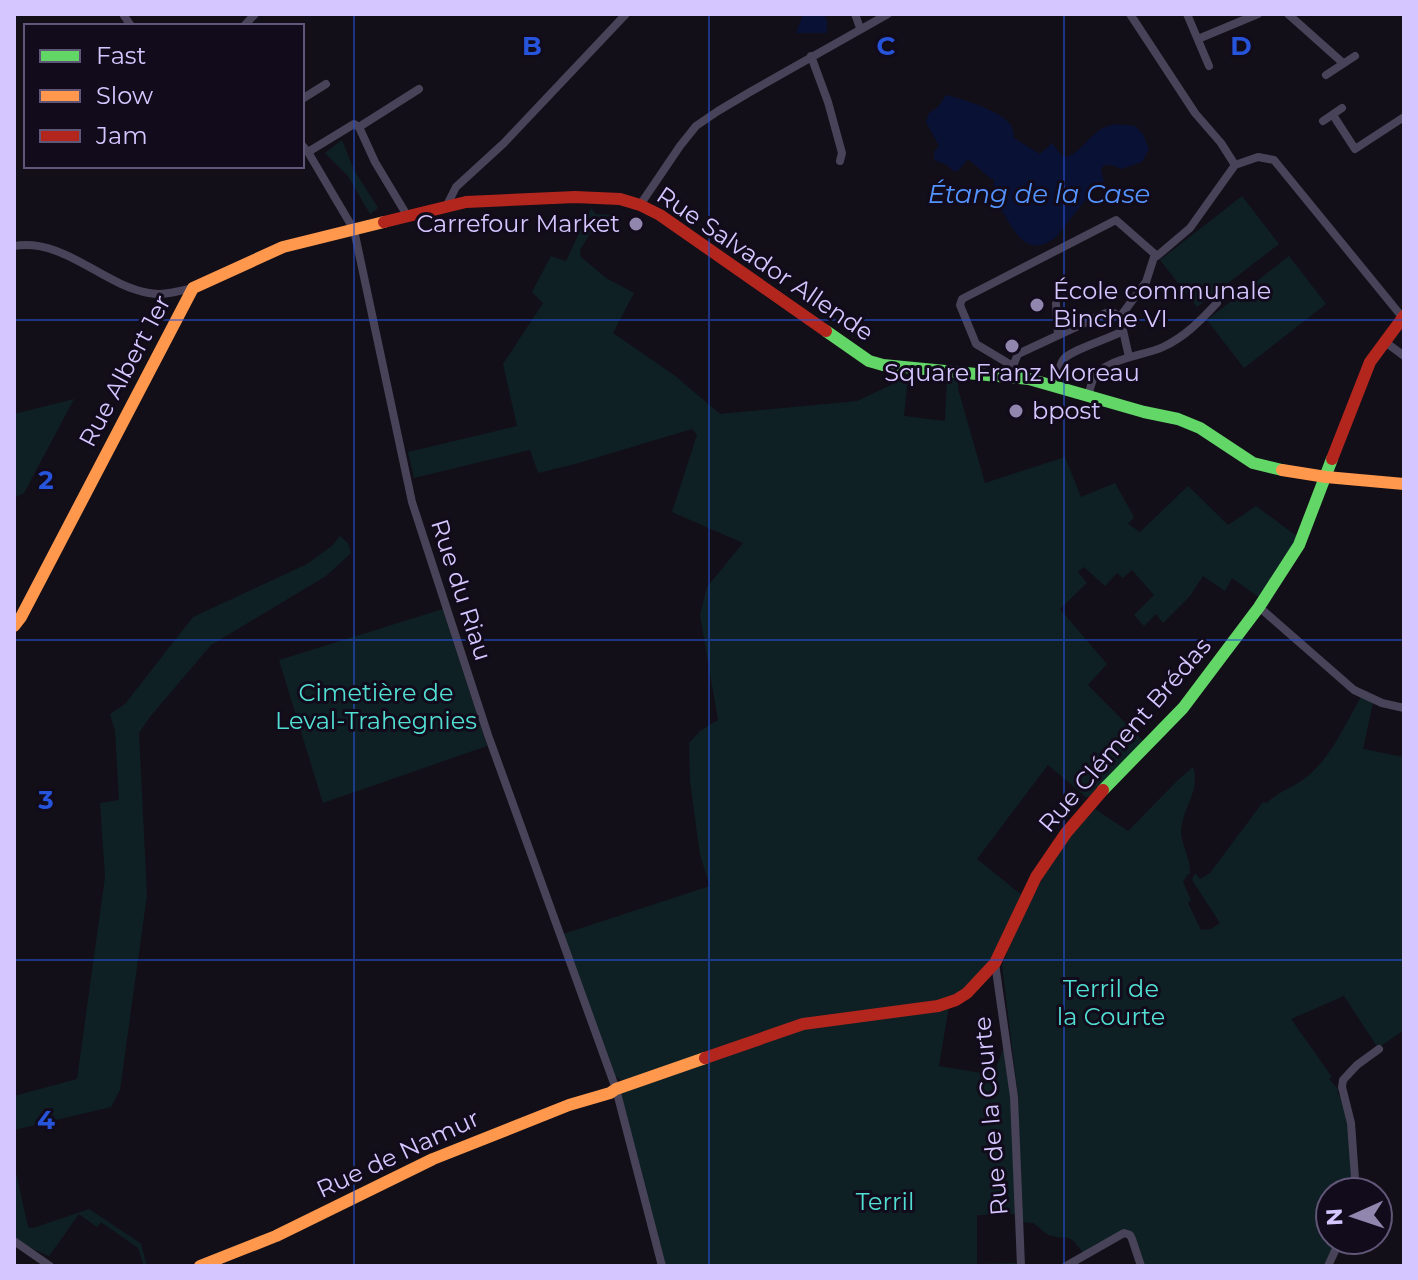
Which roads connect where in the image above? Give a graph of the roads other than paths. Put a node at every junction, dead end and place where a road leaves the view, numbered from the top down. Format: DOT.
graph roads {
  1 [pos="626,14"];
  2 [pos="855,14"];
  3 [pos="888,14"];
  4 [pos="1130,14"];
  5 [pos="1187,14"];
  6 [pos="1258,14"];
  7 [pos="1288,14"];
  8 [pos="860,28"];
  9 [pos="1198,39"];
  10 [pos="811,56"];
  11 [pos="1355,56"];
  12 [pos="1343,63"];
  13 [pos="1209,66"];
  14 [pos="1326,75"];
  15 [pos="326,84"];
  16 [pos="419,89"];
  17 [pos="304,98"];
  18 [pos="1342,108"];
  19 [pos="1333,115"];
  20 [pos="1404,117"];
  21 [pos="1323,121"];
  22 [pos="359,127"];
  23 [pos="305,148"];
  24 [pos="840,161"];
  25 [pos="1235,165"];
  26 [pos="640,205"];
  27 [pos="446,207"];
  28 [pos="408,217"];
  29 [pos="354,230"];
  30 [pos="14,246"];
  31 [pos="1155,254"];
  32 [pos="193,288"];
  33 [pos="1217,303"];
  34 [pos="1056,304"];
  35 [pos="1120,317"];
  36 [pos="1403,317"];
  37 [pos="1123,331"];
  38 [pos="1058,335"];
  39 [pos="1384,341"];
  40 [pos="1404,356"];
  41 [pos="1129,357"];
  42 [pos="1015,372"];
  43 [pos="1054,386"];
  44 [pos="1088,396"];
  45 [pos="1326,477"];
  46 [pos="1404,484"];
  47 [pos="1259,607"];
  48 [pos="16,618"];
  49 [pos="1404,708"];
  50 [pos="995,963"];
  51 [pos="1379,1049"];
  52 [pos="616,1089"];
  53 [pos="1355,1176"];
  54 [pos="14,1241"];
  55 [pos="1078,1263"];
  56 [pos="50,1266"];
  57 [pos="200,1266"];
  58 [pos="662,1266"];
  59 [pos="1021,1266"];
  60 [pos="1066,1266"];
  61 [pos="1141,1266"];
  1 -- 27 [label="street"];
  2 -- 8 [label="street"];
  3 -- 8 [label="street"];
  4 -- 25 [label="street"];
  5 -- 9 [label="street"];
  6 -- 9 [label="street"];
  7 -- 12 [label="street"];
  8 -- 10 [label="street"];
  9 -- 13 [label="street"];
  10 -- 24 [label="street"];
  10 -- 26 [label="street"];
  11 -- 12 [label="street"];
  12 -- 14 [label="street"];
  15 -- 17 [label="street"];
  16 -- 22 [label="street"];
  18 -- 19 [label="street"];
  19 -- 20 [label="street"];
  19 -- 21 [label="street"];
  22 -- 23 [label="street"];
  22 -- 28 [label="street"];
  23 -- 29 [label="street, Rue du Riau"];
  25 -- 31 [label="street"];
  25 -- 36 [label="street"];
  26 -- 27 [label="street, Rue Salvador Allende"];
  26 -- 42 [label="street, Rue Salvador Allende"];
  27 -- 28 [label="street, Rue Salvador Allende"];
  28 -- 29 [label="street, Rue Salvador Allende"];
  29 -- 32 [label="street, Rue Albert 1er"];
  29 -- 52 [label="street, Rue du Riau"];
  30 -- 32 [label="street"];
  31 -- 35 [label="street"];
  31 -- 42 [label="street"];
  32 -- 48 [label="street, Rue Albert 1er"];
  33 -- 41 [label="street"];
  34 -- 38 [label="street"];
  35 -- 37 [label="street"];
  35 -- 38 [label="street"];
  36 -- 39 [label="street, Rue Clément Brédas"];
  37 -- 41 [label="street"];
  37 -- 43 [label="street"];
  38 -- 42 [label="street"];
  39 -- 40 [label="street"];
  39 -- 45 [label="street, Rue Clément Brédas"];
  41 -- 44 [label="street"];
  42 -- 43 [label="street, Rue Salvador Allende"];
  43 -- 44 [label="street, Rue Salvador Allende"];
  44 -- 45 [label="street, Rue Salvador Allende"];
  45 -- 46 [label="street, Rue Salvador Allende"];
  45 -- 47 [label="street, Rue Clément Brédas"];
  47 -- 49 [label="street"];
  47 -- 50 [label="street, Rue Clément Brédas"];
  50 -- 52 [label="street, Rue Clément Brédas"];
  50 -- 59 [label="street, Rue de la Courte"];
  51 -- 53 [label="street"];
  52 -- 57 [label="street, Rue de Namur"];
  52 -- 58 [label="street, Rue du Riau"];
  54 -- 56 [label="street"];
  55 -- 60 [label="street"];
  55 -- 61 [label="street"];
}
